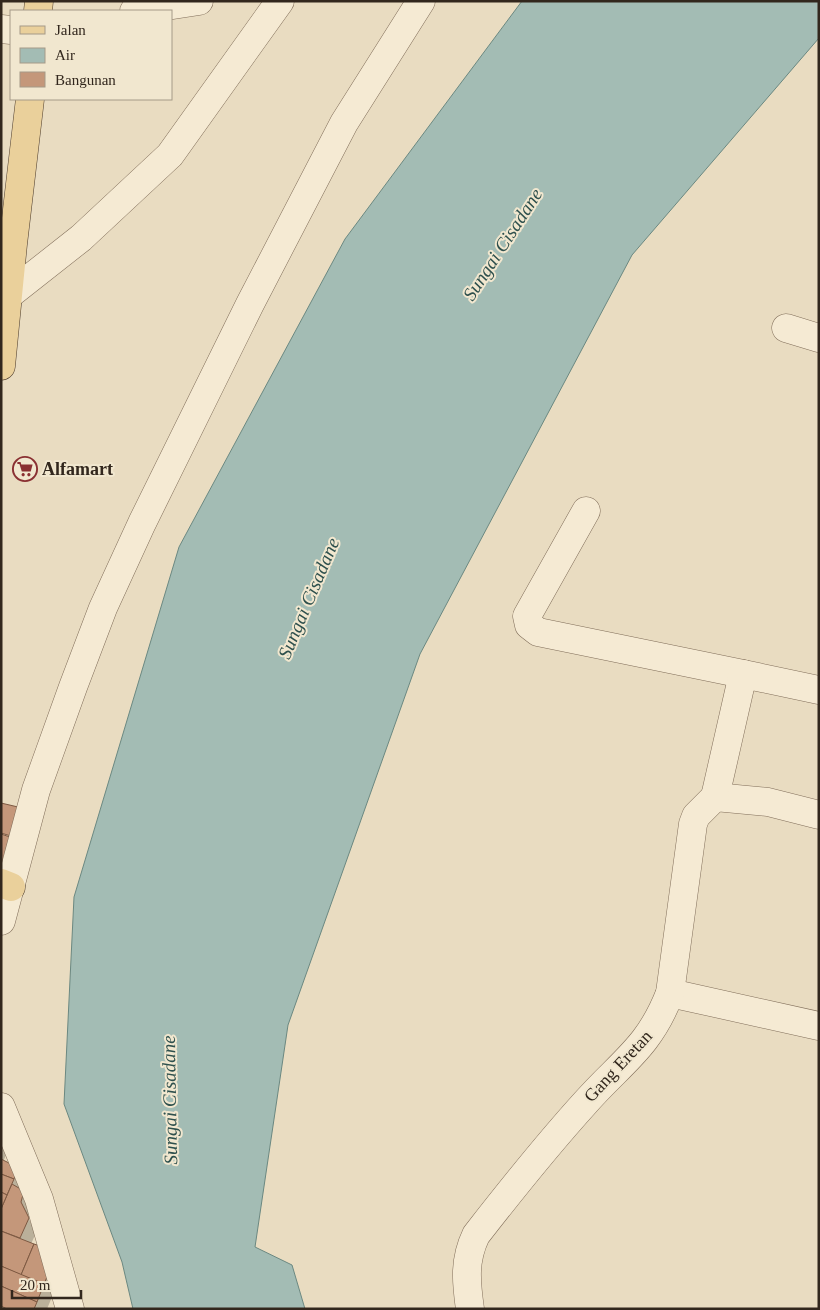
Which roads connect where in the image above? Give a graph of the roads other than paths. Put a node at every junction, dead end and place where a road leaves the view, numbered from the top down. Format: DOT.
graph roads {
  1 [pos="199,1"];
  2 [pos="280,1"];
  3 [pos="421,1"];
  4 [pos="140,10"];
  5 [pos="30,100"];
  6 [pos="4,298"];
  7 [pos="786,328"];
  8 [pos="819,338"];
  9 [pos="1,366"];
  10 [pos="586,511"];
  11 [pos="743,674"];
  12 [pos="819,690"];
  13 [pos="715,797"];
  14 [pos="819,815"];
  15 [pos="6,885"];
  16 [pos="1,921"];
  17 [pos="670,993"];
  18 [pos="819,1026"];
  19 [pos="1,1107"];
  20 [pos="63,1278"];
  21 [pos="50,1309"];
  22 [pos="70,1309"];
  23 [pos="470,1309"];
  1 -- 4 [label="street"];
  2 -- 6 [label="street"];
  3 -- 15 [label="street"];
  5 -- 6 [label="main road"];
  6 -- 9 [label="main road"];
  7 -- 8 [label="street"];
  10 -- 11 [label="street"];
  11 -- 12 [label="street"];
  11 -- 13 [label="street"];
  13 -- 14 [label="street"];
  13 -- 17 [label="street, Gang Eretan"];
  15 -- 16 [label="street"];
  17 -- 18 [label="street"];
  17 -- 23 [label="street, Gang Eretan"];
  19 -- 20 [label="street"];
  20 -- 21 [label="street"];
  20 -- 22 [label="street"];
}
